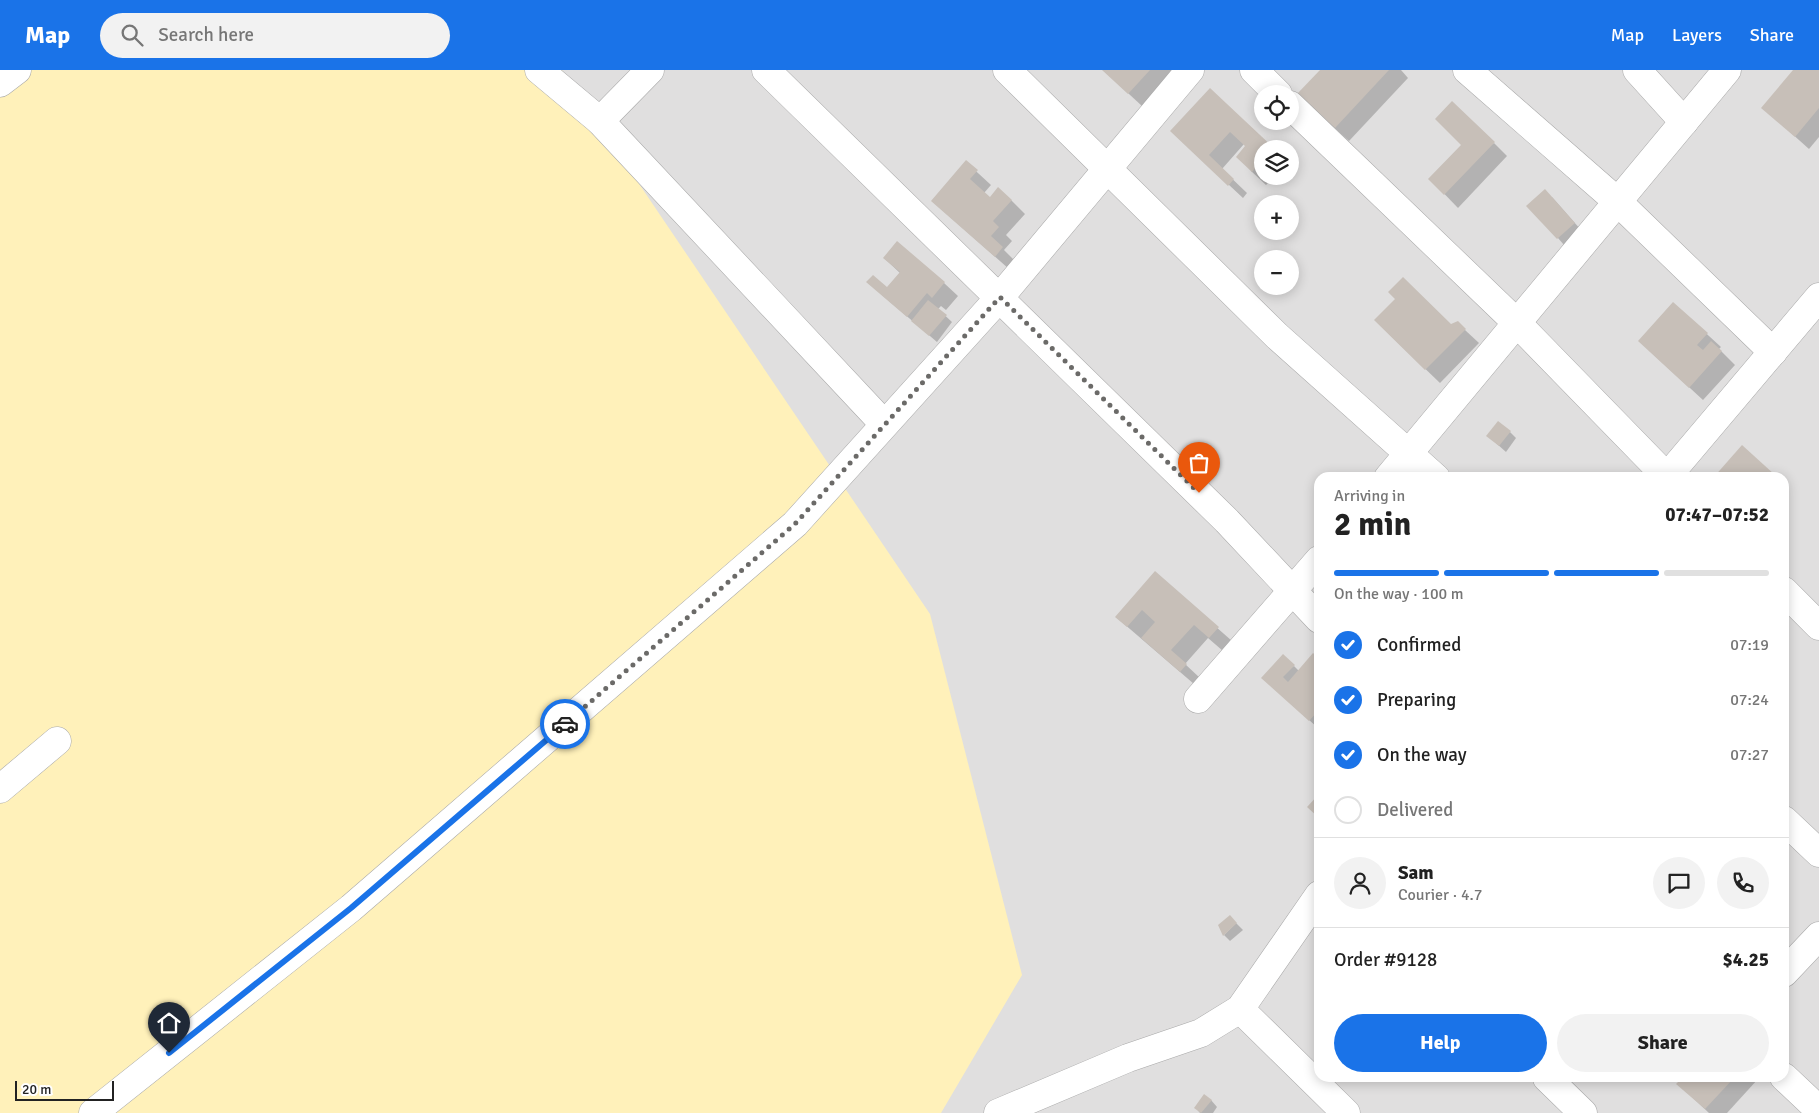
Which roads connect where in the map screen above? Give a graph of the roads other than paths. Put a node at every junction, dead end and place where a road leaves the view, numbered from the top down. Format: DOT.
graph roads {
  1 [pos="17,70"];
  2 [pos="538,70"];
  3 [pos="650,70"];
  4 [pos="766,70"];
  5 [pos="1007,70"];
  6 [pos="1190,70"];
  7 [pos="1254,70"];
  8 [pos="1468,70"];
  9 [pos="1637,70"];
  10 [pos="1727,70"];
  11 [pos="0,83"];
  12 [pos="1269,85"];
  13 [pos="1299,114"];
  14 [pos="600,121"];
  15 [pos="1684,122"];
  16 [pos="1107,168"];
  17 [pos="1618,202"];
  18 [pos="1000,297"];
  19 [pos="1819,297"];
  20 [pos="1517,323"];
  21 [pos="1773,352"];
  22 [pos="884,424"];
  23 [pos="1410,452"];
  24 [pos="1393,472"];
  25 [pos="1430,472"];
  26 [pos="1662,472"];
  27 [pos="1671,472"];
  28 [pos="1314,566"];
  29 [pos="1292,591"];
  30 [pos="1789,596"];
  31 [pos="1314,614"];
  32 [pos="1819,626"];
  33 [pos="1198,699"];
  34 [pos="57,741"];
  35 [pos="0,789"];
  36 [pos="1789,825"];
  37 [pos="1819,853"];
  38 [pos="1314,902"];
  39 [pos="1819,936"];
  40 [pos="1789,968"];
  41 [pos="1240,1009"];
  42 [pos="1314,1082"];
  43 [pos="1314,1082"];
  44 [pos="1551,1082"];
  45 [pos="1789,1082"];
  46 [pos="1819,1110"];
  47 [pos="93,1113"];
  48 [pos="998,1113"];
  49 [pos="1346,1113"];
  50 [pos="1583,1113"];
  1 -- 11 [label="street"];
  2 -- 14 [label="street"];
  3 -- 14 [label="street"];
  4 -- 18 [label="street"];
  5 -- 16 [label="street"];
  6 -- 16 [label="street"];
  7 -- 12 [label="street"];
  8 -- 17 [label="street"];
  9 -- 15 [label="street"];
  10 -- 15 [label="street"];
  13 -- 20 [label="street"];
  14 -- 22 [label="street"];
  15 -- 17 [label="street"];
  16 -- 18 [label="street"];
  16 -- 23 [label="street"];
  17 -- 20 [label="street"];
  17 -- 21 [label="street"];
  18 -- 22 [label="street"];
  18 -- 29 [label="street"];
  19 -- 21 [label="street"];
  20 -- 23 [label="street"];
  20 -- 26 [label="street"];
  21 -- 27 [label="street"];
  22 -- 47 [label="street"];
  23 -- 24 [label="street"];
  23 -- 25 [label="street"];
  28 -- 29 [label="street"];
  29 -- 31 [label="street"];
  29 -- 33 [label="street"];
  30 -- 32 [label="street"];
  34 -- 35 [label="street"];
  36 -- 37 [label="street"];
  38 -- 41 [label="street"];
  39 -- 40 [label="street"];
  41 -- 43 [label="street"];
  41 -- 48 [label="street"];
  42 -- 49 [label="street"];
  44 -- 50 [label="street"];
  45 -- 46 [label="street"];
}
